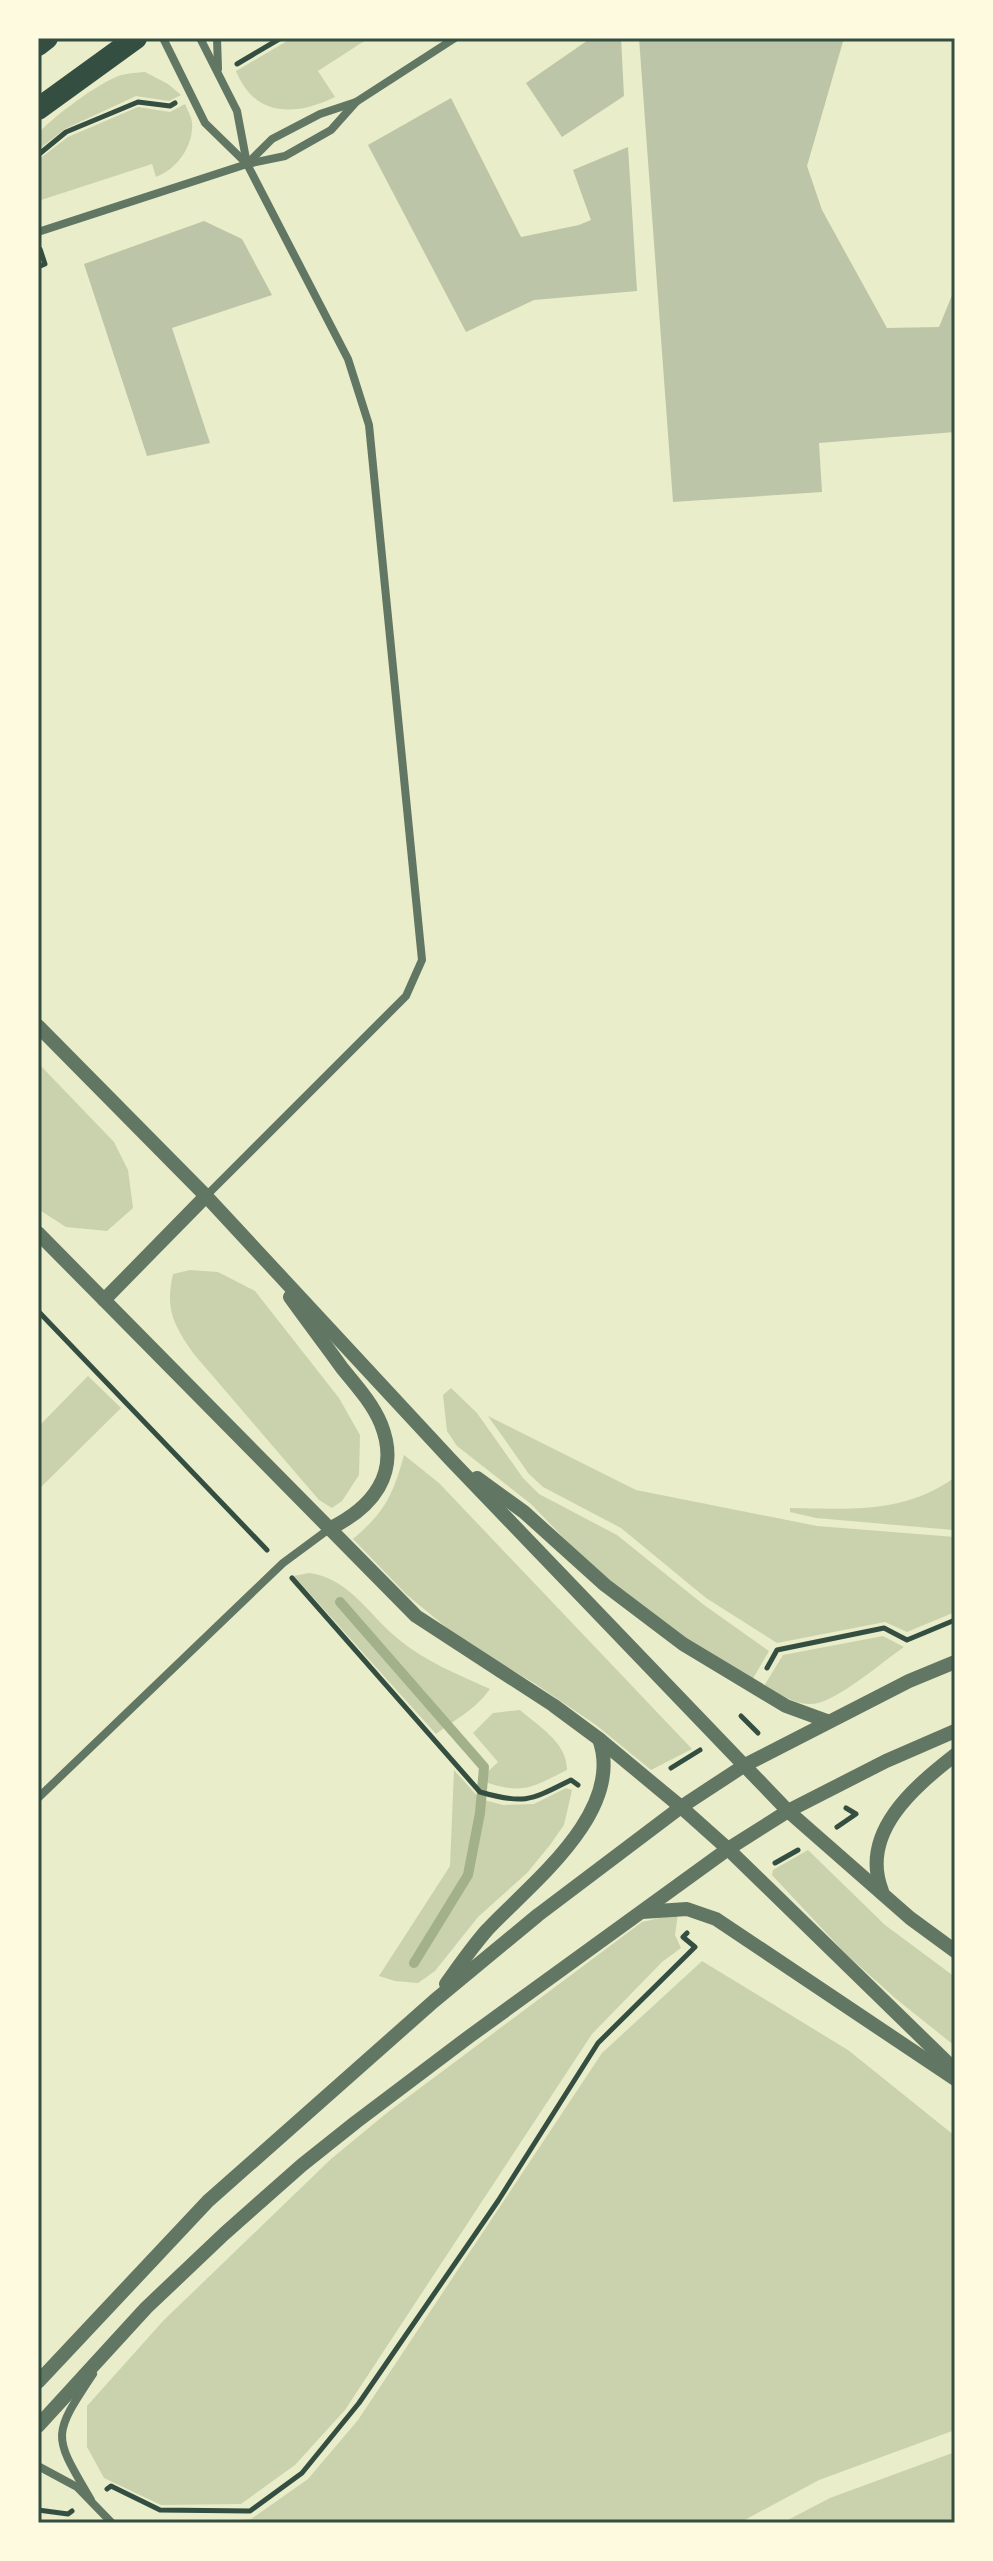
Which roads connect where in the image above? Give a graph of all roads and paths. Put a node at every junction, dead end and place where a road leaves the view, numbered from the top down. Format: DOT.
graph roads {
  1 [pos="47,38"];
  2 [pos="136,38"];
  3 [pos="163,38"];
  4 [pos="200,38"];
  5 [pos="217,38"];
  6 [pos="281,38"];
  7 [pos="455,38"];
  8 [pos="38,45"];
  9 [pos="218,75"];
  10 [pos="192,93"];
  11 [pos="356,102"];
  12 [pos="38,109"];
  13 [pos="38,155"];
  14 [pos="247,164"];
  15 [pos="38,232"];
  16 [pos="38,1026"];
  17 [pos="206,1196"];
  18 [pos="38,1233"];
  19 [pos="244,1236"];
  20 [pos="104,1300"];
  21 [pos="38,1311"];
  22 [pos="450,1459"];
  23 [pos="329,1529"];
  24 [pos="275,1559"];
  25 [pos="283,1569"];
  26 [pos="955,1620"];
  27 [pos="955,1662"];
  28 [pos="762,1676"];
  29 [pos="748,1703"];
  30 [pos="827,1721"];
  31 [pos="737,1724"];
  32 [pos="955,1731"];
  33 [pos="599,1739"];
  34 [pos="710,1745"];
  35 [pos="955,1755"];
  36 [pos="745,1765"];
  37 [pos="664,1773"];
  38 [pos="583,1787"];
  39 [pos="38,1798"];
  40 [pos="681,1807"];
  41 [pos="788,1811"];
  42 [pos="728,1849"];
  43 [pos="883,1894"];
  44 [pos="640,1913"];
  45 [pos="703,1913"];
  46 [pos="955,1951"];
  47 [pos="434,2001"];
  48 [pos="955,2070"];
  49 [pos="955,2079"];
  50 [pos="112,2346"];
  51 [pos="38,2382"];
  52 [pos="38,2426"];
  53 [pos="38,2466"];
  54 [pos="91,2500"];
  55 [pos="38,2510"];
  56 [pos="112,2523"];
  1 -- 8 [label="highway"];
  2 -- 12 [label="highway"];
  3 -- 10 [label="street"];
  4 -- 9 [label="street"];
  5 -- 9 [label="street"];
  6 -- 9 [label="path"];
  7 -- 11 [label="street"];
  9 -- 14 [label="street"];
  10 -- 13 [label="path"];
  10 -- 14 [label="street"];
  11 -- 14 [label="street"];
  11 -- 14 [label="street"];
  14 -- 15 [label="street"];
  14 -- 17 [label="street"];
  16 -- 17 [label="street"];
  17 -- 19 [label="street"];
  17 -- 20 [label="street"];
  18 -- 20 [label="street"];
  19 -- 22 [label="street"];
  19 -- 23 [label="street"];
  20 -- 23 [label="street"];
  21 -- 24 [label="path"];
  22 -- 30 [label="street"];
  22 -- 36 [label="street"];
  23 -- 33 [label="street"];
  23 -- 39 [label="street"];
  25 -- 38 [label="path"];
  26 -- 28 [label="path"];
  27 -- 30 [label="street"];
  29 -- 31 [label="path"];
  30 -- 36 [label="street"];
  32 -- 41 [label="street"];
  33 -- 40 [label="street"];
  33 -- 47 [label="street"];
  34 -- 37 [label="path"];
  35 -- 43 [label="street"];
  36 -- 40 [label="street"];
  36 -- 41 [label="street"];
  40 -- 42 [label="street"];
  40 -- 47 [label="street"];
  41 -- 42 [label="street"];
  41 -- 43 [label="street"];
  42 -- 44 [label="street"];
  42 -- 48 [label="street"];
  43 -- 46 [label="street"];
  44 -- 45 [label="street"];
  44 -- 50 [label="street"];
  45 -- 49 [label="street"];
  45 -- 54 [label="path"];
  47 -- 51 [label="street"];
  50 -- 52 [label="street"];
  50 -- 54 [label="street"];
  53 -- 54 [label="street"];
  54 -- 55 [label="path"];
  54 -- 56 [label="street"];
}
